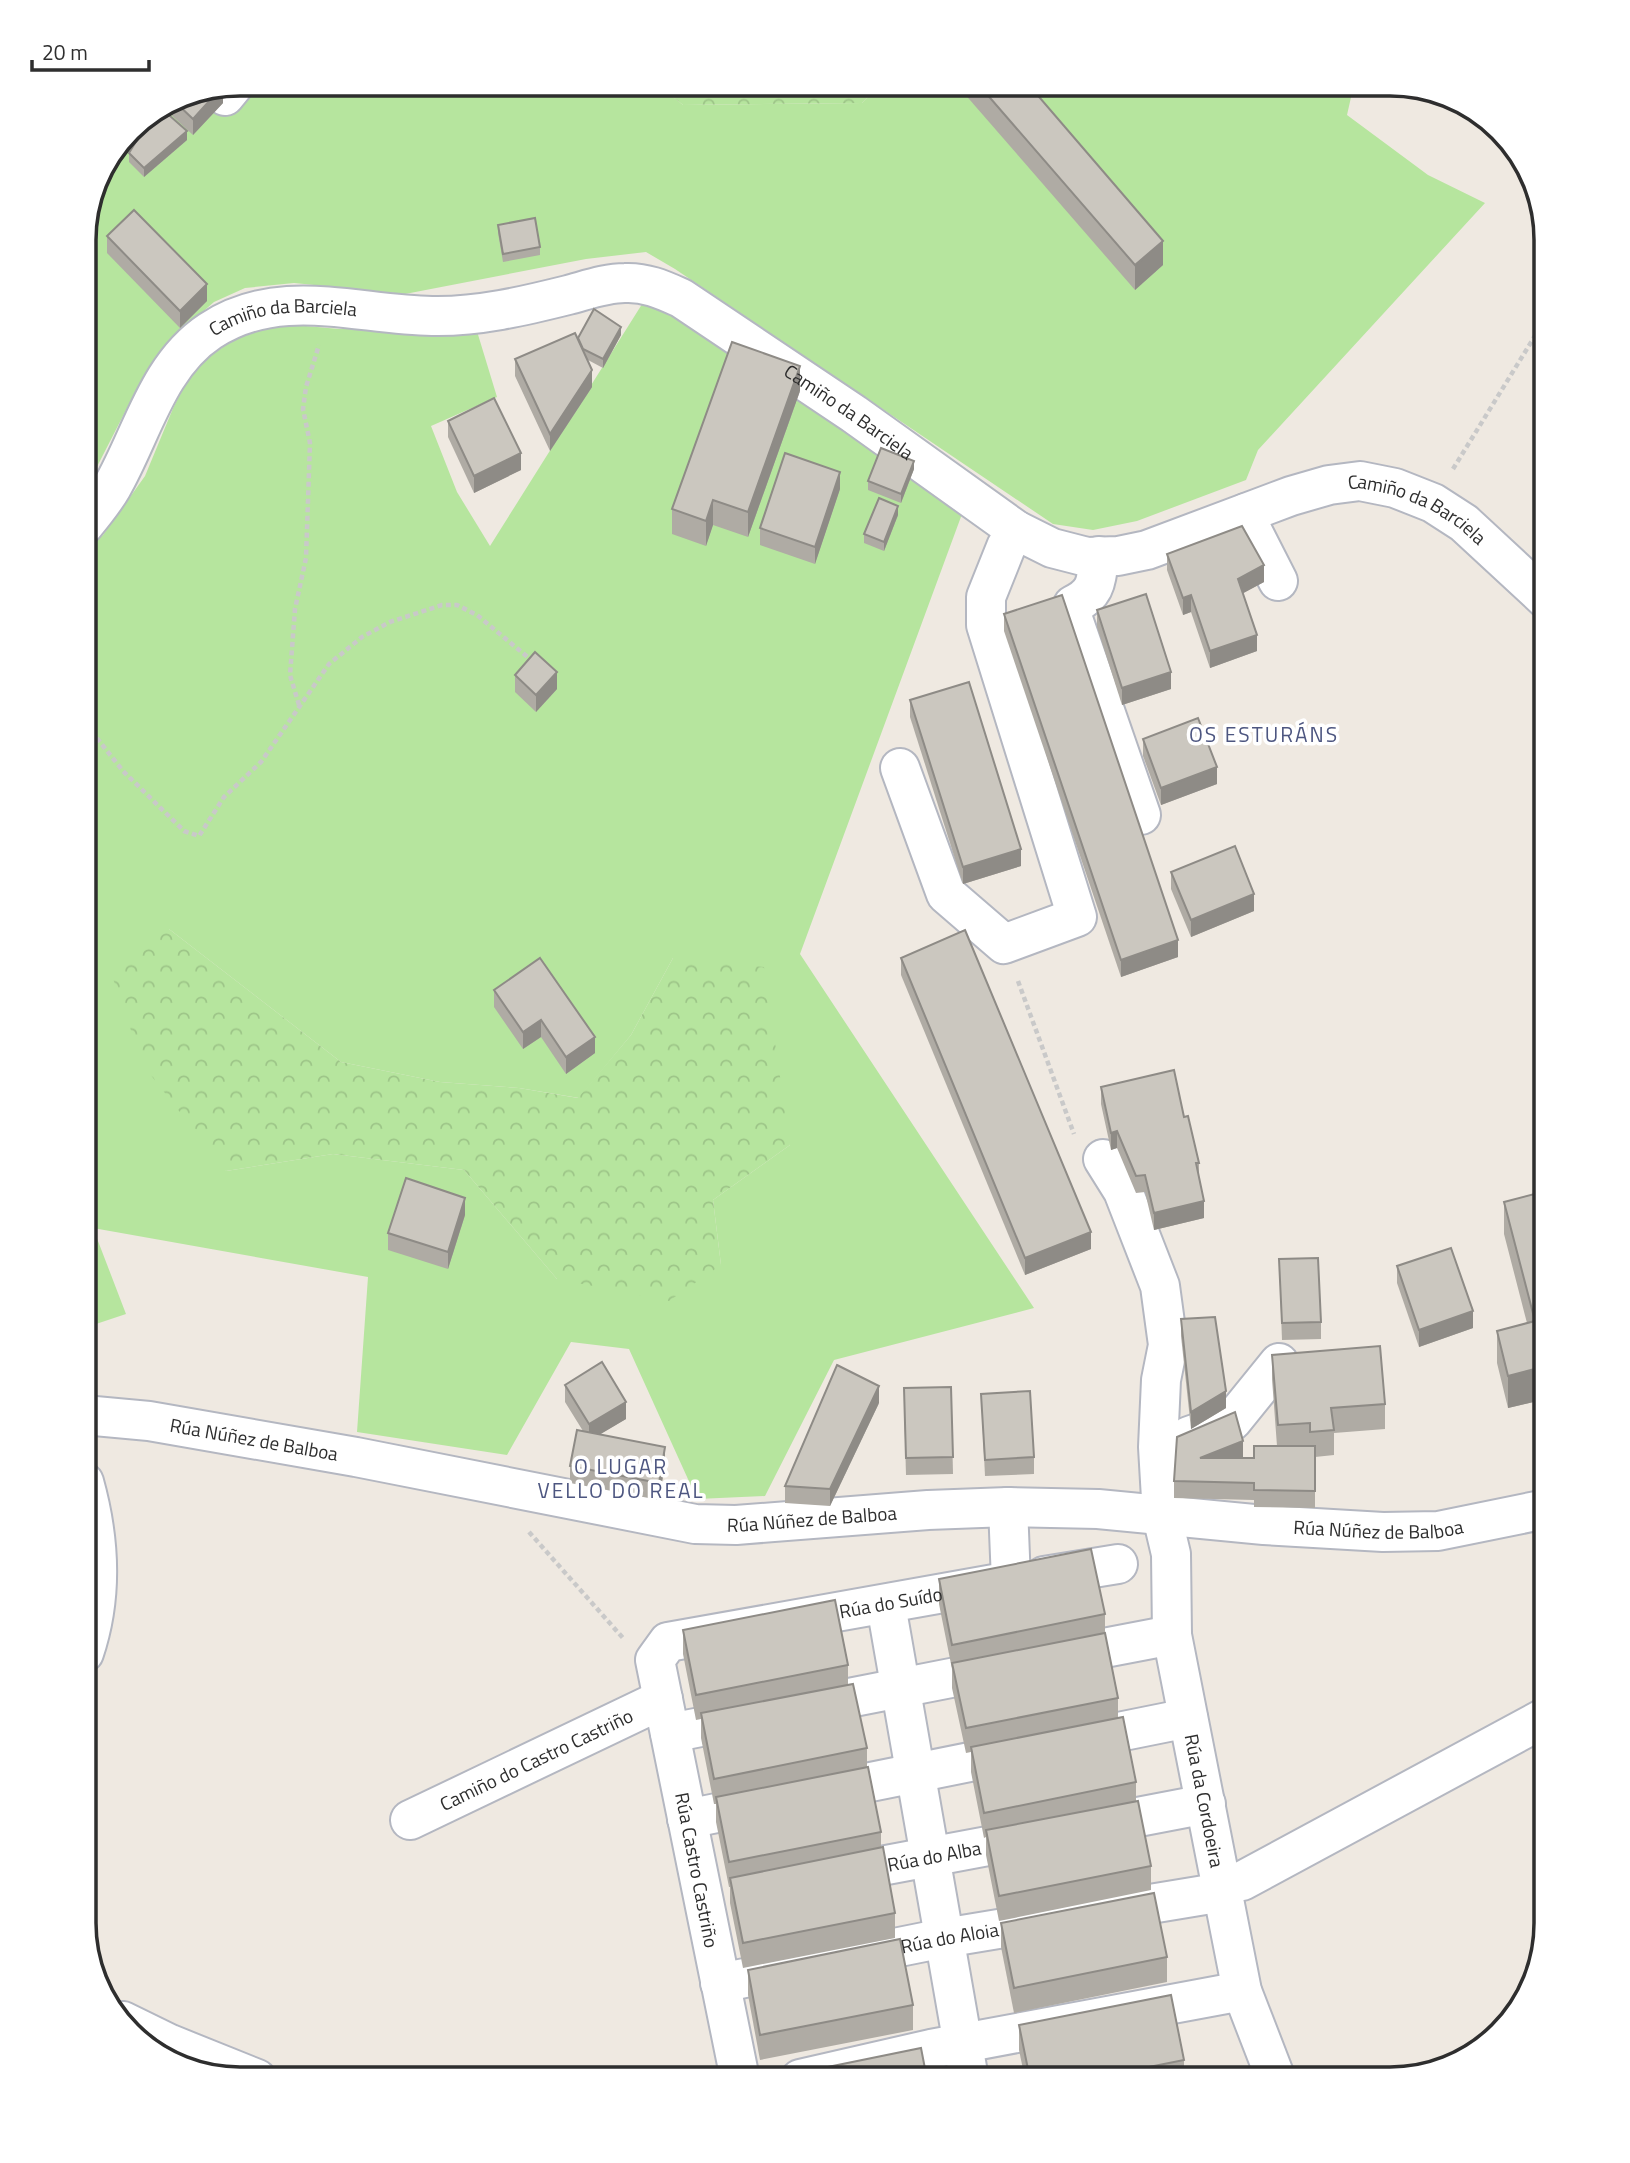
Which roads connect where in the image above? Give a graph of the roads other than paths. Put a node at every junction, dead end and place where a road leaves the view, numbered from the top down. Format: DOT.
graph roads {
  1 [pos="97,507"];
  2 [pos="1246,513"];
  3 [pos="1016,530"];
  4 [pos="1099,556"];
  5 [pos="1278,581"];
  6 [pos="1534,588"];
  7 [pos="900,768"];
  8 [pos="1141,815"];
  9 [pos="1090,1151"];
  10 [pos="1279,1363"];
  11 [pos="96,1416"];
  12 [pos="1158,1447"];
  13 [pos="1008,1507"];
  14 [pos="1534,1511"];
  15 [pos="1162,1516"];
  16 [pos="96,1550"];
  17 [pos="1118,1564"];
  18 [pos="1011,1581"];
  19 [pos="96,1598"];
  20 [pos="886,1605"];
  21 [pos="1172,1635"];
  22 [pos="655,1660"];
  23 [pos="900,1688"];
  24 [pos="666,1716"];
  25 [pos="1188,1718"];
  26 [pos="1534,1723"];
  27 [pos="916,1774"];
  28 [pos="1206,1804"];
  29 [pos="687,1819"];
  30 [pos="410,1821"];
  31 [pos="930,1858"];
  32 [pos="795,1882"];
  33 [pos="1222,1887"];
  34 [pos="743,1891"];
  35 [pos="703,1896"];
  36 [pos="944,1938"];
  37 [pos="720,1983"];
  38 [pos="1242,1991"];
  39 [pos="147,2033"];
  40 [pos="966,2061"];
  41 [pos="227,2066"];
  42 [pos="738,2067"];
  43 [pos="911,2067"];
  44 [pos="1271,2067"];
  1 -- 3 [label="street, Camiño da Barciela"];
  2 -- 4 [label="street, Camiño da Barciela"];
  2 -- 5 [label="street"];
  2 -- 6 [label="street, Camiño da Barciela"];
  3 -- 4 [label="street, Camiño da Barciela"];
  3 -- 7 [label="street"];
  4 -- 8 [label="street"];
  9 -- 12 [label="street, Rúa da Cordoeira"];
  10 -- 12 [label="street"];
  11 -- 13 [label="street, Rúa Núñez de Balboa"];
  12 -- 15 [label="street, Rúa da Cordoeira"];
  13 -- 15 [label="street, Rúa Núñez de Balboa"];
  13 -- 18 [label="street"];
  14 -- 15 [label="street, Rúa Núñez de Balboa"];
  15 -- 21 [label="street, Rúa da Cordoeira"];
  16 -- 19 [label="street"];
  17 -- 18 [label="street, Rúa do Suído"];
  18 -- 20 [label="street, Rúa do Suído"];
  20 -- 22 [label="street, Rúa do Suído"];
  20 -- 23 [label="street"];
  21 -- 23 [label="street, Camiño do Castro Castriño"];
  21 -- 25 [label="street, Rúa da Cordoeira"];
  22 -- 24 [label="street, Rúa Castro Castriño"];
  23 -- 24 [label="street, Camiño do Castro Castriño"];
  23 -- 27 [label="street"];
  24 -- 29 [label="street, Rúa Castro Castriño"];
  24 -- 30 [label="street, Camiño do Castro Castriño"];
  25 -- 27 [label="street"];
  25 -- 28 [label="street, Rúa da Cordoeira"];
  26 -- 33 [label="street, Rúa do Aloia"];
  27 -- 29 [label="street"];
  27 -- 31 [label="street"];
  28 -- 31 [label="street, Rúa do Alba"];
  28 -- 33 [label="street, Rúa da Cordoeira"];
  29 -- 35 [label="street, Rúa Castro Castriño"];
  31 -- 32 [label="street, Rúa do Alba"];
  31 -- 36 [label="street"];
  33 -- 36 [label="street, Rúa do Aloia"];
  33 -- 38 [label="street, Rúa da Cordoeira"];
  34 -- 35 [label="street"];
  35 -- 37 [label="street, Rúa Castro Castriño"];
  36 -- 37 [label="street, Rúa do Aloia"];
  36 -- 40 [label="street"];
  37 -- 42 [label="street, Rúa Castro Castriño"];
  38 -- 40 [label="street"];
  38 -- 44 [label="street, Rúa da Cordoeira"];
  39 -- 41 [label="street"];
  40 -- 43 [label="street"];
}
